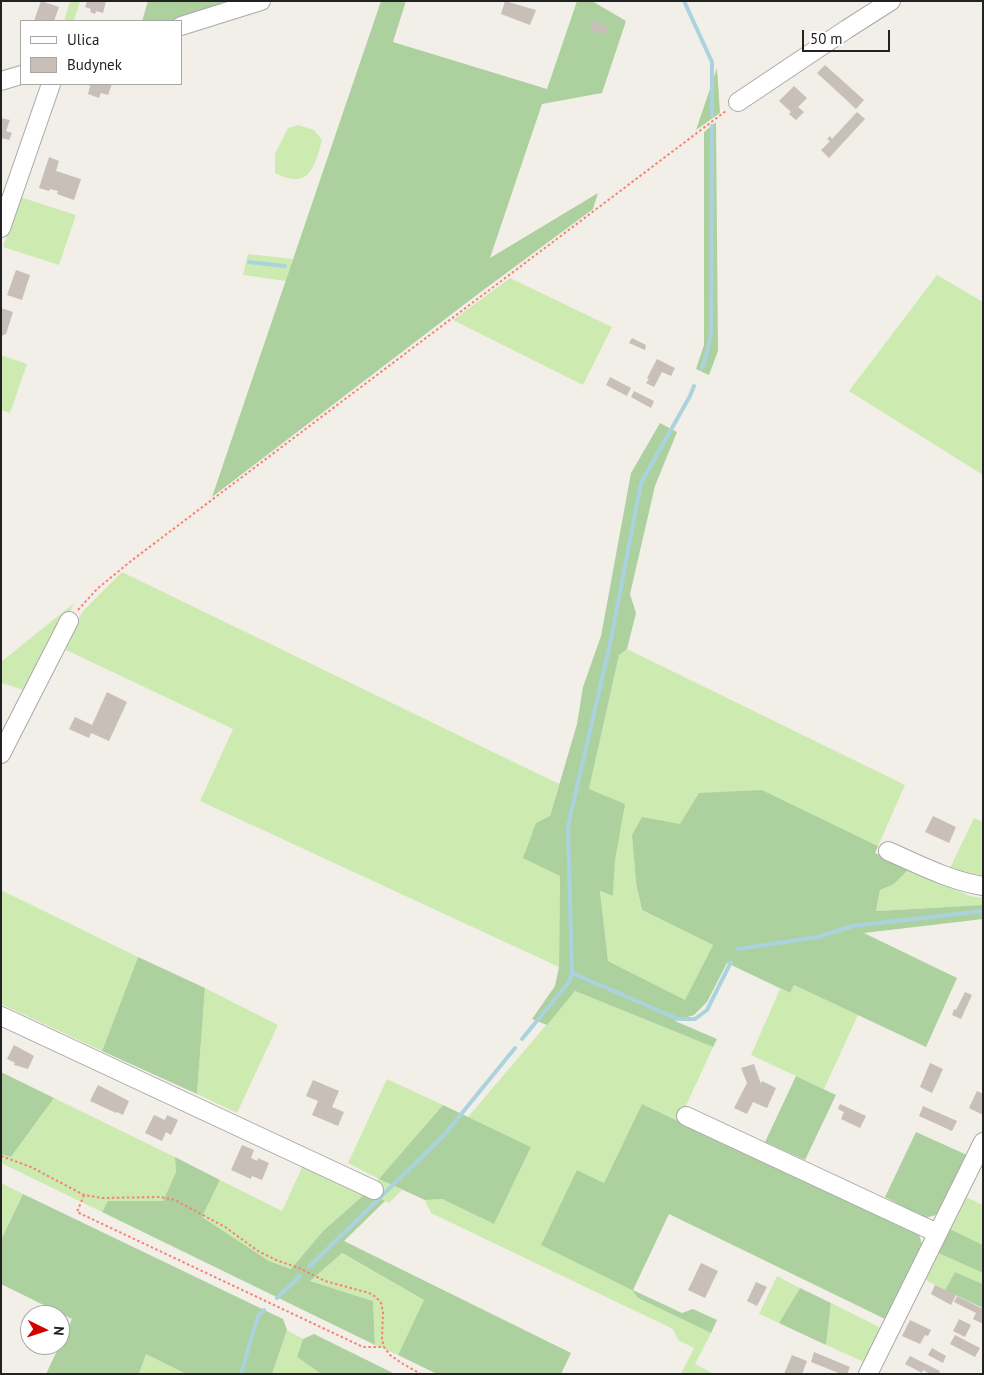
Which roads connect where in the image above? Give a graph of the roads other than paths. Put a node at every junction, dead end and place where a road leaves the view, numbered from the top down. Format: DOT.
graph roads {
  1 [pos="261,1"];
  2 [pos="890,1"];
  3 [pos="182,26"];
  4 [pos="20,75"];
  5 [pos="1,81"];
  6 [pos="51,85"];
  7 [pos="738,102"];
  8 [pos="1,228"];
  9 [pos="69,622"];
  10 [pos="4,742"];
  11 [pos="888,851"];
  12 [pos="983,886"];
  13 [pos="1,1016"];
  14 [pos="686,1116"];
  15 [pos="983,1142"];
  16 [pos="374,1190"];
  17 [pos="937,1234"];
  18 [pos="868,1374"];
  1 -- 3 [label="street"];
  2 -- 7 [label="street"];
  4 -- 5 [label="street"];
  6 -- 8 [label="street"];
  9 -- 10 [label="street"];
  11 -- 12 [label="street"];
  13 -- 16 [label="street"];
  14 -- 17 [label="street"];
  15 -- 17 [label="street"];
  17 -- 18 [label="street"];
}
